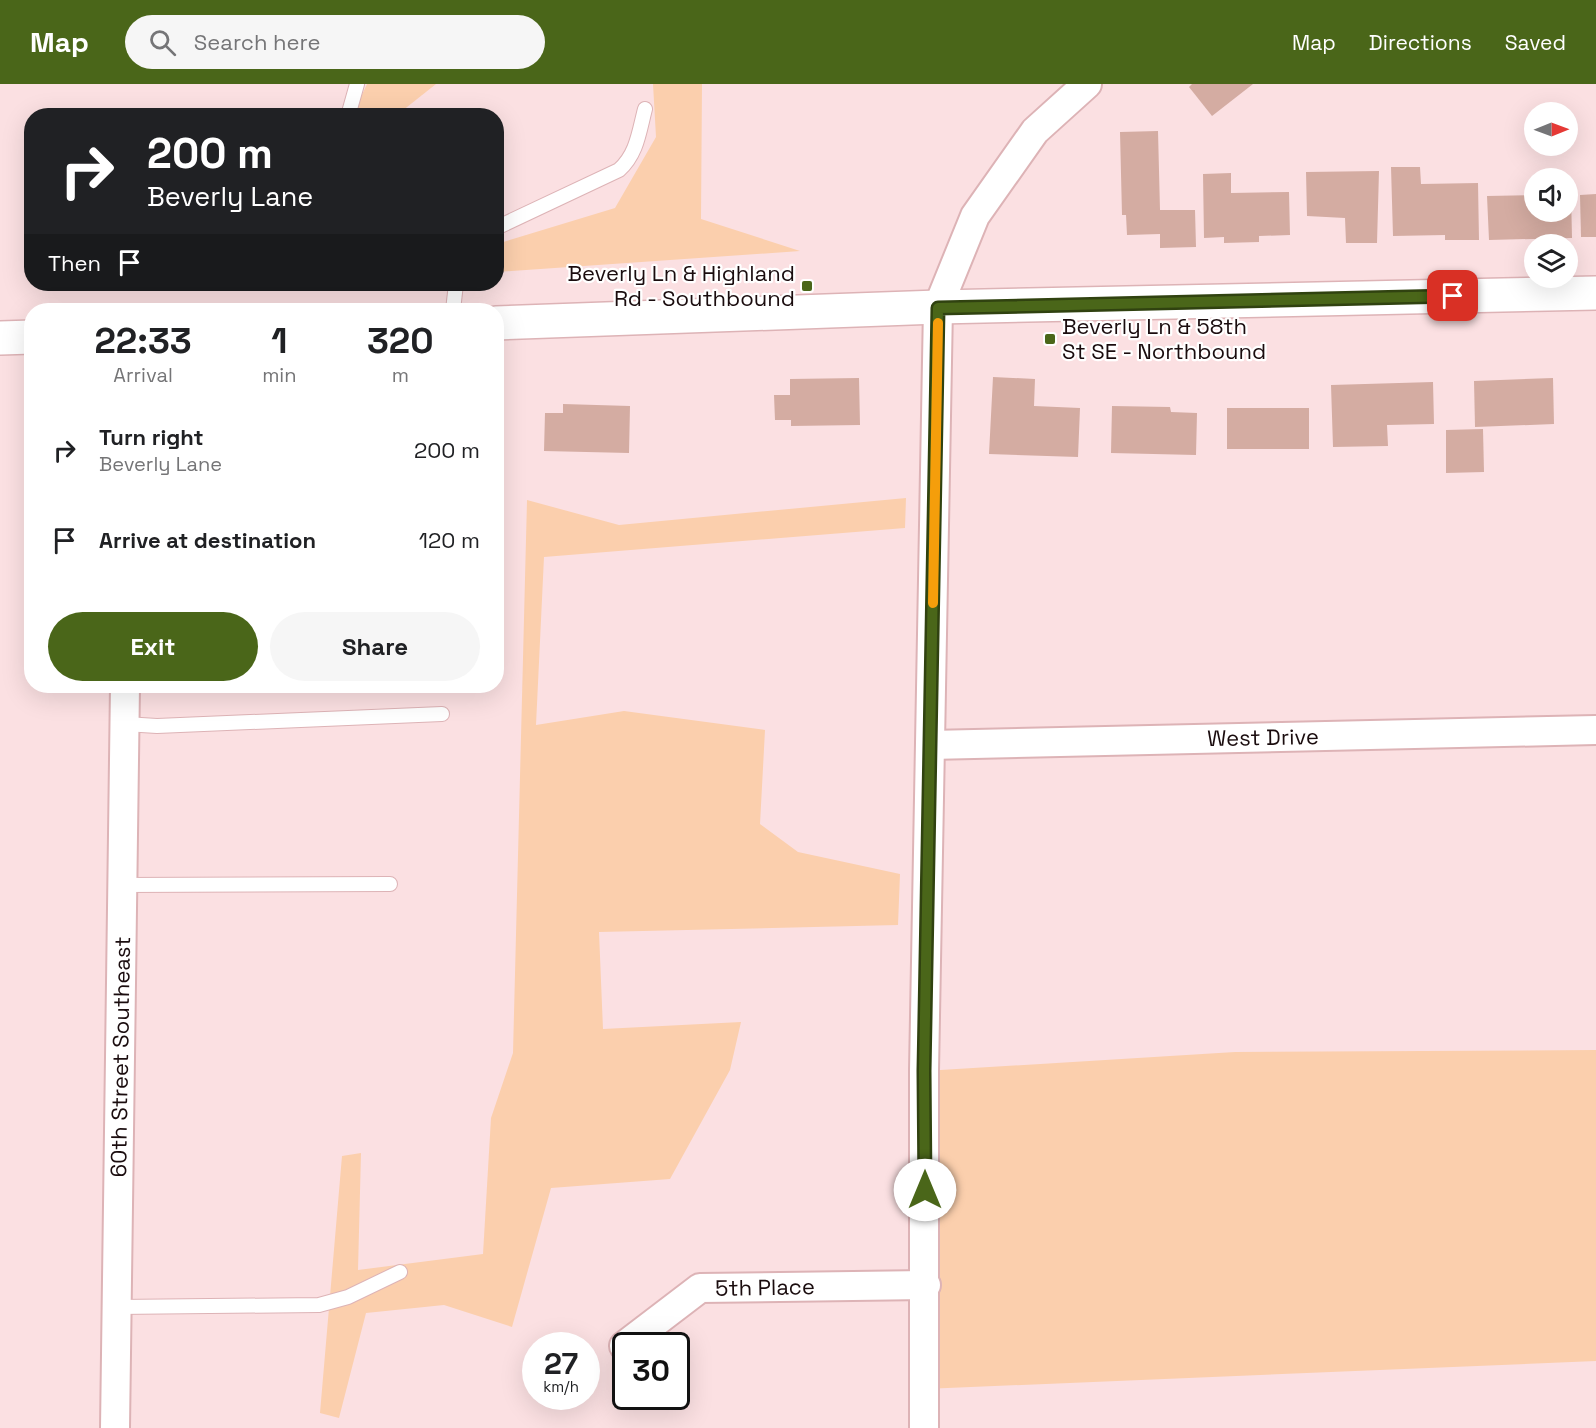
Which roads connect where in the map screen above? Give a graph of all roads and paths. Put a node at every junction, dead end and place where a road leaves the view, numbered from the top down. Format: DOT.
graph roads {
  1 [pos="357,84"];
  2 [pos="1087,84"];
  3 [pos="350,108"];
  4 [pos="645,109"];
  5 [pos="504,224"];
  6 [pos="1596,293"];
  7 [pos="938,308"];
  8 [pos="504,323"];
  9 [pos="24,337"];
  10 [pos="0,338"];
  11 [pos="125,693"];
  12 [pos="442,714"];
  13 [pos="124,724"];
  14 [pos="1596,730"];
  15 [pos="930,744"];
  16 [pos="390,884"];
  17 [pos="122,885"];
  18 [pos="400,1272"];
  19 [pos="926,1285"];
  20 [pos="117,1307"];
  21 [pos="642,1332"];
  22 [pos="115,1428"];
  23 [pos="924,1428"];
  1 -- 3 [label="lane"];
  2 -- 7 [label="street"];
  4 -- 5 [label="lane"];
  6 -- 7 [label="street"];
  7 -- 8 [label="street"];
  7 -- 15 [label="street"];
  9 -- 10 [label="street"];
  11 -- 13 [label="street, 60th Street Southeast"];
  12 -- 13 [label="lane"];
  13 -- 17 [label="street, 60th Street Southeast"];
  14 -- 15 [label="street, West Drive"];
  15 -- 19 [label="street"];
  16 -- 17 [label="lane"];
  17 -- 20 [label="street, 60th Street Southeast"];
  18 -- 20 [label="lane"];
  19 -- 21 [label="street, 5th Place"];
  19 -- 23 [label="street"];
  20 -- 22 [label="street, 60th Street Southeast"];
}
